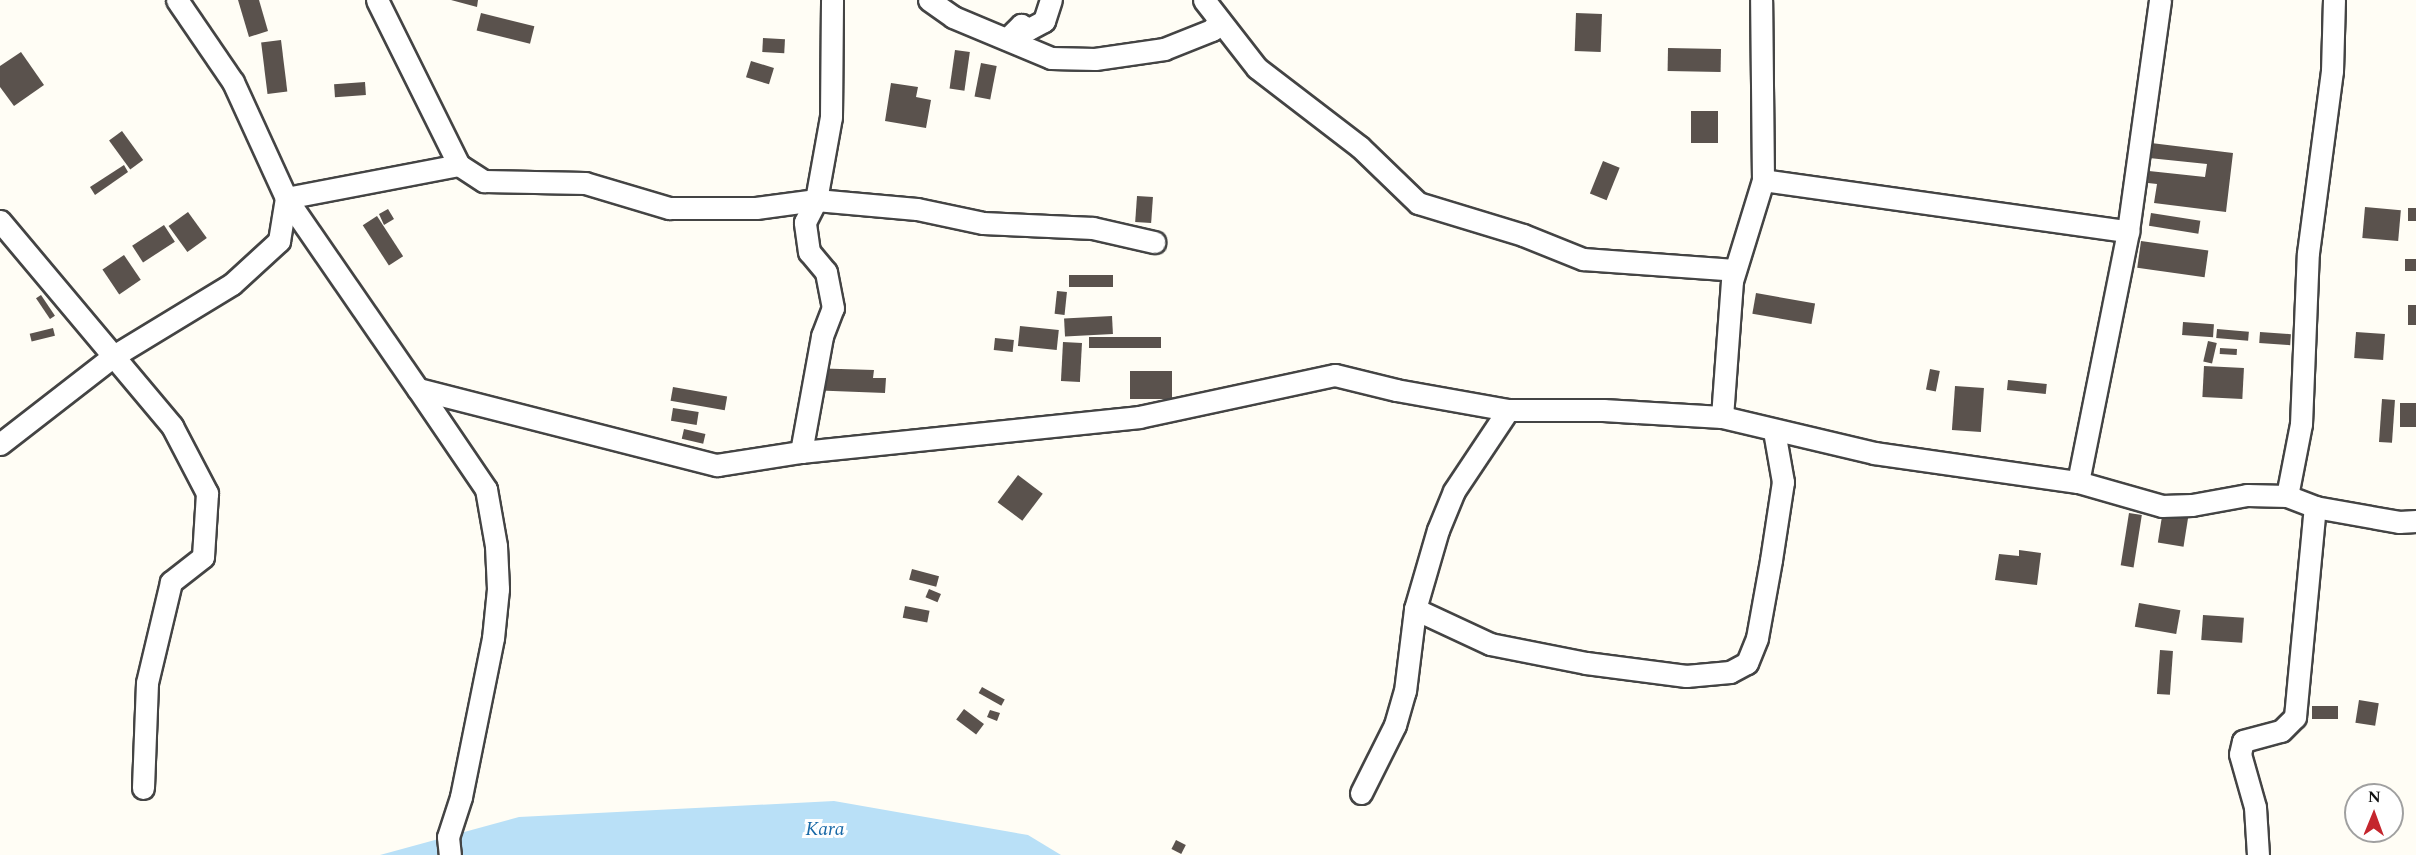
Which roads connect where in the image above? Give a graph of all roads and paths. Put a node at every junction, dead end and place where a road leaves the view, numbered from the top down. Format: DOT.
graph roads {
  1 [pos="177,0"];
  2 [pos="377,0"];
  3 [pos="832,0"];
  4 [pos="929,0"];
  5 [pos="1051,0"];
  6 [pos="1204,0"];
  7 [pos="1761,0"];
  8 [pos="2160,0"];
  9 [pos="2334,0"];
  10 [pos="1219,20"];
  11 [pos="1007,39"];
  12 [pos="459,165"];
  13 [pos="1763,180"];
  14 [pos="286,198"];
  15 [pos="816,200"];
  16 [pos="0,221"];
  17 [pos="2128,231"];
  18 [pos="1154,242"];
  19 [pos="1735,270"];
  20 [pos="112,357"];
  21 [pos="418,389"];
  22 [pos="1508,410"];
  23 [pos="1722,417"];
  24 [pos="1774,431"];
  25 [pos="0,444"];
  26 [pos="801,452"];
  27 [pos="2078,482"];
  28 [pos="2288,496"];
  29 [pos="2315,507"];
  30 [pos="2416,521"];
  31 [pos="1415,609"];
  32 [pos="143,788"];
  33 [pos="1361,793"];
  34 [pos="450,855"];
  35 [pos="2258,855"];
  1 -- 14 [label="street"];
  2 -- 12 [label="street"];
  3 -- 15 [label="street"];
  4 -- 11 [label="street"];
  5 -- 11 [label="street"];
  6 -- 10 [label="street"];
  7 -- 13 [label="street"];
  8 -- 17 [label="street"];
  9 -- 28 [label="street"];
  10 -- 11 [label="street"];
  10 -- 19 [label="street"];
  12 -- 14 [label="street"];
  12 -- 15 [label="street"];
  13 -- 17 [label="street"];
  13 -- 19 [label="street"];
  14 -- 20 [label="street"];
  14 -- 21 [label="street"];
  15 -- 18 [label="street"];
  15 -- 26 [label="street"];
  16 -- 20 [label="street"];
  17 -- 27 [label="street"];
  19 -- 23 [label="street"];
  20 -- 25 [label="street"];
  20 -- 32 [label="street"];
  21 -- 26 [label="street"];
  21 -- 34 [label="street"];
  22 -- 23 [label="street"];
  22 -- 26 [label="street"];
  22 -- 31 [label="street"];
  23 -- 24 [label="street"];
  24 -- 27 [label="street"];
  24 -- 31 [label="street"];
  27 -- 28 [label="street"];
  28 -- 29 [label="street"];
  29 -- 30 [label="street"];
  29 -- 35 [label="street"];
  31 -- 33 [label="street"];
}
